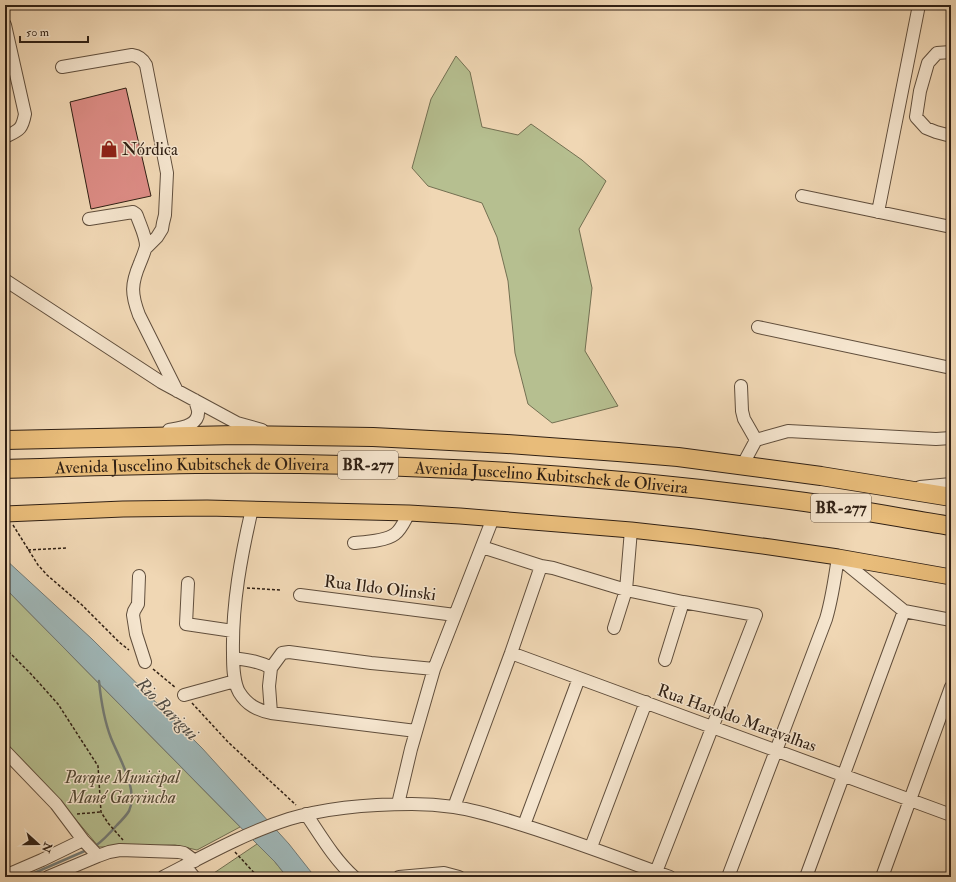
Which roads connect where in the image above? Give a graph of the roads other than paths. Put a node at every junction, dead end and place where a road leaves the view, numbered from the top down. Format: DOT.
graph roads {
  1 [pos="919,5"];
  2 [pos="5,26"];
  3 [pos="951,52"];
  4 [pos="62,66"];
  5 [pos="951,136"];
  6 [pos="5,137"];
  7 [pos="802,196"];
  8 [pos="878,212"];
  9 [pos="89,219"];
  10 [pos="951,227"];
  11 [pos="146,248"];
  12 [pos="5,280"];
  13 [pos="758,327"];
  14 [pos="951,368"];
  15 [pos="741,386"];
  16 [pos="177,391"];
  17 [pos="195,400"];
  18 [pos="288,436"];
  19 [pos="129,437"];
  20 [pos="951,438"];
  21 [pos="5,440"];
  22 [pos="756,440"];
  23 [pos="742,466"];
  24 [pos="5,469"];
  25 [pos="951,484"];
  26 [pos="906,489"];
  27 [pos="951,497"];
  28 [pos="252,509"];
  29 [pos="409,513"];
  30 [pos="5,514"];
  31 [pos="493,518"];
  32 [pos="951,526"];
  33 [pos="631,530"];
  34 [pos="354,543"];
  35 [pos="482,547"];
  36 [pos="838,557"];
  37 [pos="541,566"];
  38 [pos="138,576"];
  39 [pos="951,577"];
  40 [pos="188,583"];
  41 [pos="626,590"];
  42 [pos="300,595"];
  43 [pos="683,602"];
  44 [pos="904,611"];
  45 [pos="455,615"];
  46 [pos="951,620"];
  47 [pos="614,628"];
  48 [pos="233,631"];
  49 [pos="511,653"];
  50 [pos="233,658"];
  51 [pos="665,660"];
  52 [pos="144,662"];
  53 [pos="272,668"];
  54 [pos="434,669"];
  55 [pos="579,678"];
  56 [pos="235,681"];
  57 [pos="951,687"];
  58 [pos="184,695"];
  59 [pos="646,702"];
  60 [pos="271,713"];
  61 [pos="712,727"];
  62 [pos="416,731"];
  63 [pos="776,750"];
  64 [pos="5,751"];
  65 [pos="844,775"];
  66 [pos="910,800"];
  67 [pos="398,804"];
  68 [pos="454,807"];
  69 [pos="306,814"];
  70 [pos="951,815"];
  71 [pos="524,825"];
  72 [pos="91,848"];
  73 [pos="591,848"];
  74 [pos="190,863"];
  75 [pos="656,872"];
  76 [pos="5,876"];
  77 [pos="48,877"];
  78 [pos="163,877"];
  79 [pos="194,877"];
  80 [pos="354,877"];
  81 [pos="399,877"];
  82 [pos="459,877"];
  83 [pos="670,877"];
  84 [pos="728,877"];
  85 [pos="806,877"];
  86 [pos="882,877"];
  1 -- 8 [label="street"];
  2 -- 6 [label="street"];
  3 -- 5 [label="street"];
  4 -- 11 [label="street"];
  7 -- 8 [label="street"];
  8 -- 10 [label="street"];
  9 -- 11 [label="street"];
  11 -- 16 [label="street"];
  12 -- 16 [label="street"];
  13 -- 14 [label="street"];
  15 -- 22 [label="street"];
  16 -- 17 [label="street"];
  17 -- 18 [label="street"];
  17 -- 19 [label="street"];
  18 -- 19 [label="highway, Avenida Juscelino Kubitschek de Oliveira / BR-277"];
  18 -- 23 [label="highway, Avenida Juscelino Kubitschek de Oliveira / BR-277"];
  19 -- 21 [label="highway, Avenida Juscelino Kubitschek de Oliveira / BR-277"];
  20 -- 22 [label="street"];
  22 -- 23 [label="street"];
  23 -- 26 [label="highway, Avenida Juscelino Kubitschek de Oliveira / BR-277"];
  24 -- 32 [label="highway, Avenida Juscelino Kubitschek de Oliveira / BR-277"];
  25 -- 26 [label="street"];
  26 -- 27 [label="highway, Avenida Juscelino Kubitschek de Oliveira / BR-277"];
  28 -- 29 [label="main road"];
  28 -- 30 [label="main road"];
  28 -- 48 [label="street"];
  29 -- 31 [label="main road"];
  29 -- 34 [label="street"];
  31 -- 33 [label="main road"];
  31 -- 35 [label="street"];
  33 -- 36 [label="main road"];
  33 -- 41 [label="street"];
  35 -- 37 [label="street"];
  35 -- 45 [label="street"];
  36 -- 39 [label="main road"];
  36 -- 44 [label="street"];
  36 -- 63 [label="street"];
  37 -- 41 [label="street"];
  37 -- 49 [label="street"];
  38 -- 52 [label="street"];
  40 -- 48 [label="street"];
  41 -- 43 [label="street"];
  41 -- 47 [label="street"];
  42 -- 45 [label="street, Rua Ildo Olinski"];
  43 -- 51 [label="street"];
  43 -- 61 [label="street"];
  44 -- 46 [label="street"];
  44 -- 65 [label="street"];
  45 -- 54 [label="street"];
  48 -- 50 [label="street"];
  49 -- 55 [label="street, Rua Haroldo Maravalhas"];
  49 -- 68 [label="street"];
  50 -- 53 [label="street"];
  50 -- 56 [label="street"];
  53 -- 54 [label="street"];
  53 -- 60 [label="street"];
  54 -- 62 [label="street"];
  55 -- 59 [label="street, Rua Haroldo Maravalhas"];
  55 -- 71 [label="street"];
  56 -- 58 [label="street"];
  56 -- 60 [label="street"];
  57 -- 66 [label="street"];
  59 -- 61 [label="street, Rua Haroldo Maravalhas"];
  59 -- 73 [label="street"];
  60 -- 62 [label="street"];
  61 -- 63 [label="street, Rua Haroldo Maravalhas"];
  61 -- 75 [label="street"];
  62 -- 67 [label="street"];
  63 -- 65 [label="street, Rua Haroldo Maravalhas"];
  63 -- 84 [label="street"];
  64 -- 72 [label="street"];
  65 -- 66 [label="street, Rua Haroldo Maravalhas"];
  65 -- 85 [label="street"];
  66 -- 70 [label="street, Rua Haroldo Maravalhas"];
  66 -- 86 [label="street"];
  67 -- 68 [label="street"];
  67 -- 69 [label="street"];
  68 -- 71 [label="street"];
  69 -- 74 [label="street"];
  69 -- 80 [label="street"];
  71 -- 73 [label="street"];
  72 -- 74 [label="street"];
  72 -- 76 [label="street"];
  72 -- 77 [label="street"];
  73 -- 75 [label="street"];
  74 -- 78 [label="street"];
  74 -- 79 [label="street"];
  75 -- 83 [label="street"];
  81 -- 82 [label="street"];
}
